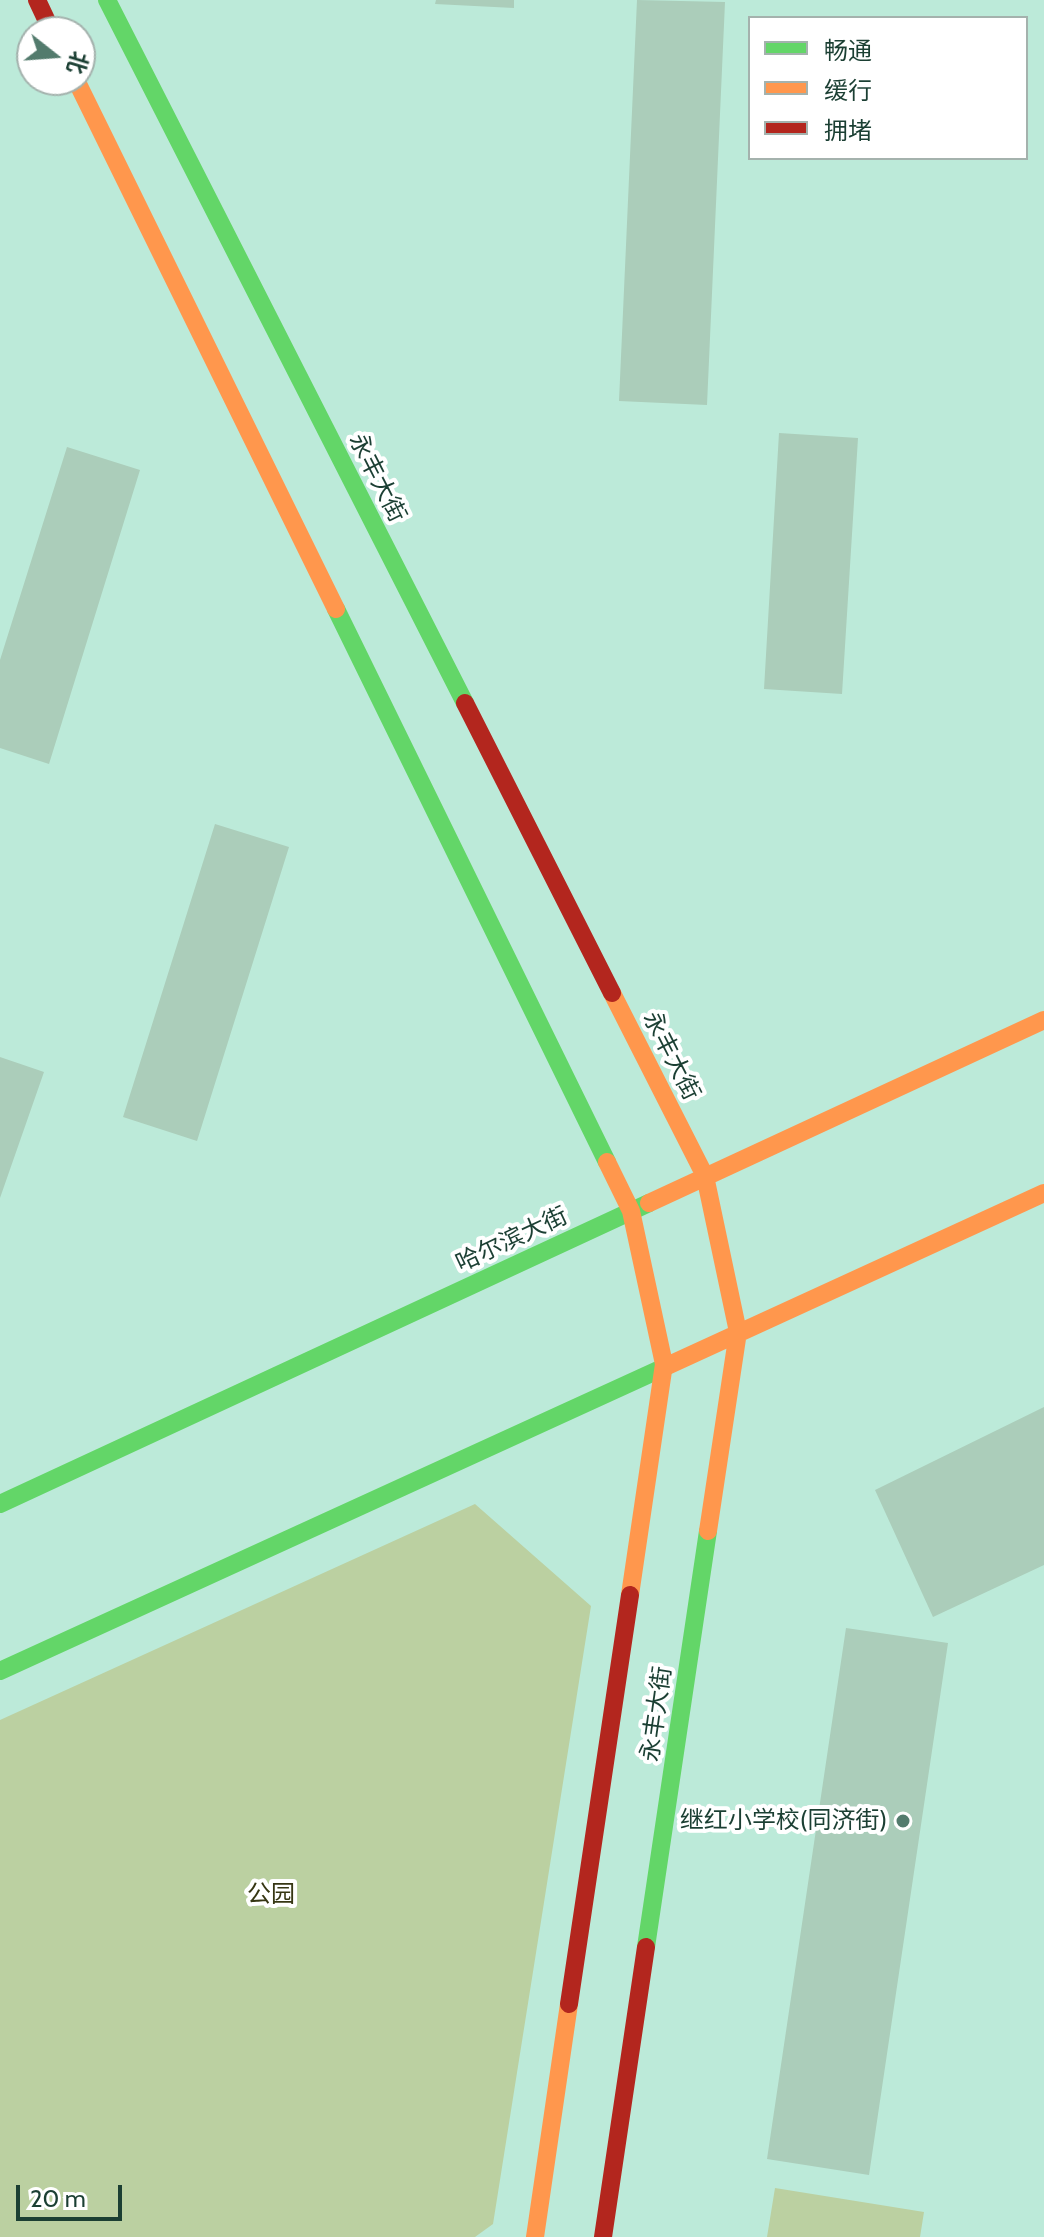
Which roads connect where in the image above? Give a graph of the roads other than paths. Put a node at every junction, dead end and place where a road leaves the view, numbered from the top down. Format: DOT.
graph roads {
  1 [pos="107,0"];
  2 [pos="84,96"];
  3 [pos="1044,1020"];
  4 [pos="705,1176"];
  5 [pos="1044,1193"];
  6 [pos="631,1211"];
  7 [pos="738,1332"];
  8 [pos="664,1364"];
  9 [pos="0,1504"];
  10 [pos="0,1671"];
  11 [pos="535,2237"];
  12 [pos="603,2237"];
  1 -- 4 [label="main road, 永丰大街"];
  2 -- 6 [label="main road, 永丰大街"];
  3 -- 4 [label="main road, 哈尔滨大街"];
  4 -- 6 [label="main road, 哈尔滨大街"];
  4 -- 7 [label="main road, 永丰大街"];
  5 -- 7 [label="main road"];
  6 -- 8 [label="main road, 永丰大街"];
  6 -- 9 [label="main road, 哈尔滨大街"];
  7 -- 8 [label="main road"];
  7 -- 12 [label="main road, 永丰大街"];
  8 -- 10 [label="main road"];
  8 -- 11 [label="main road, 永丰大街"];
}
